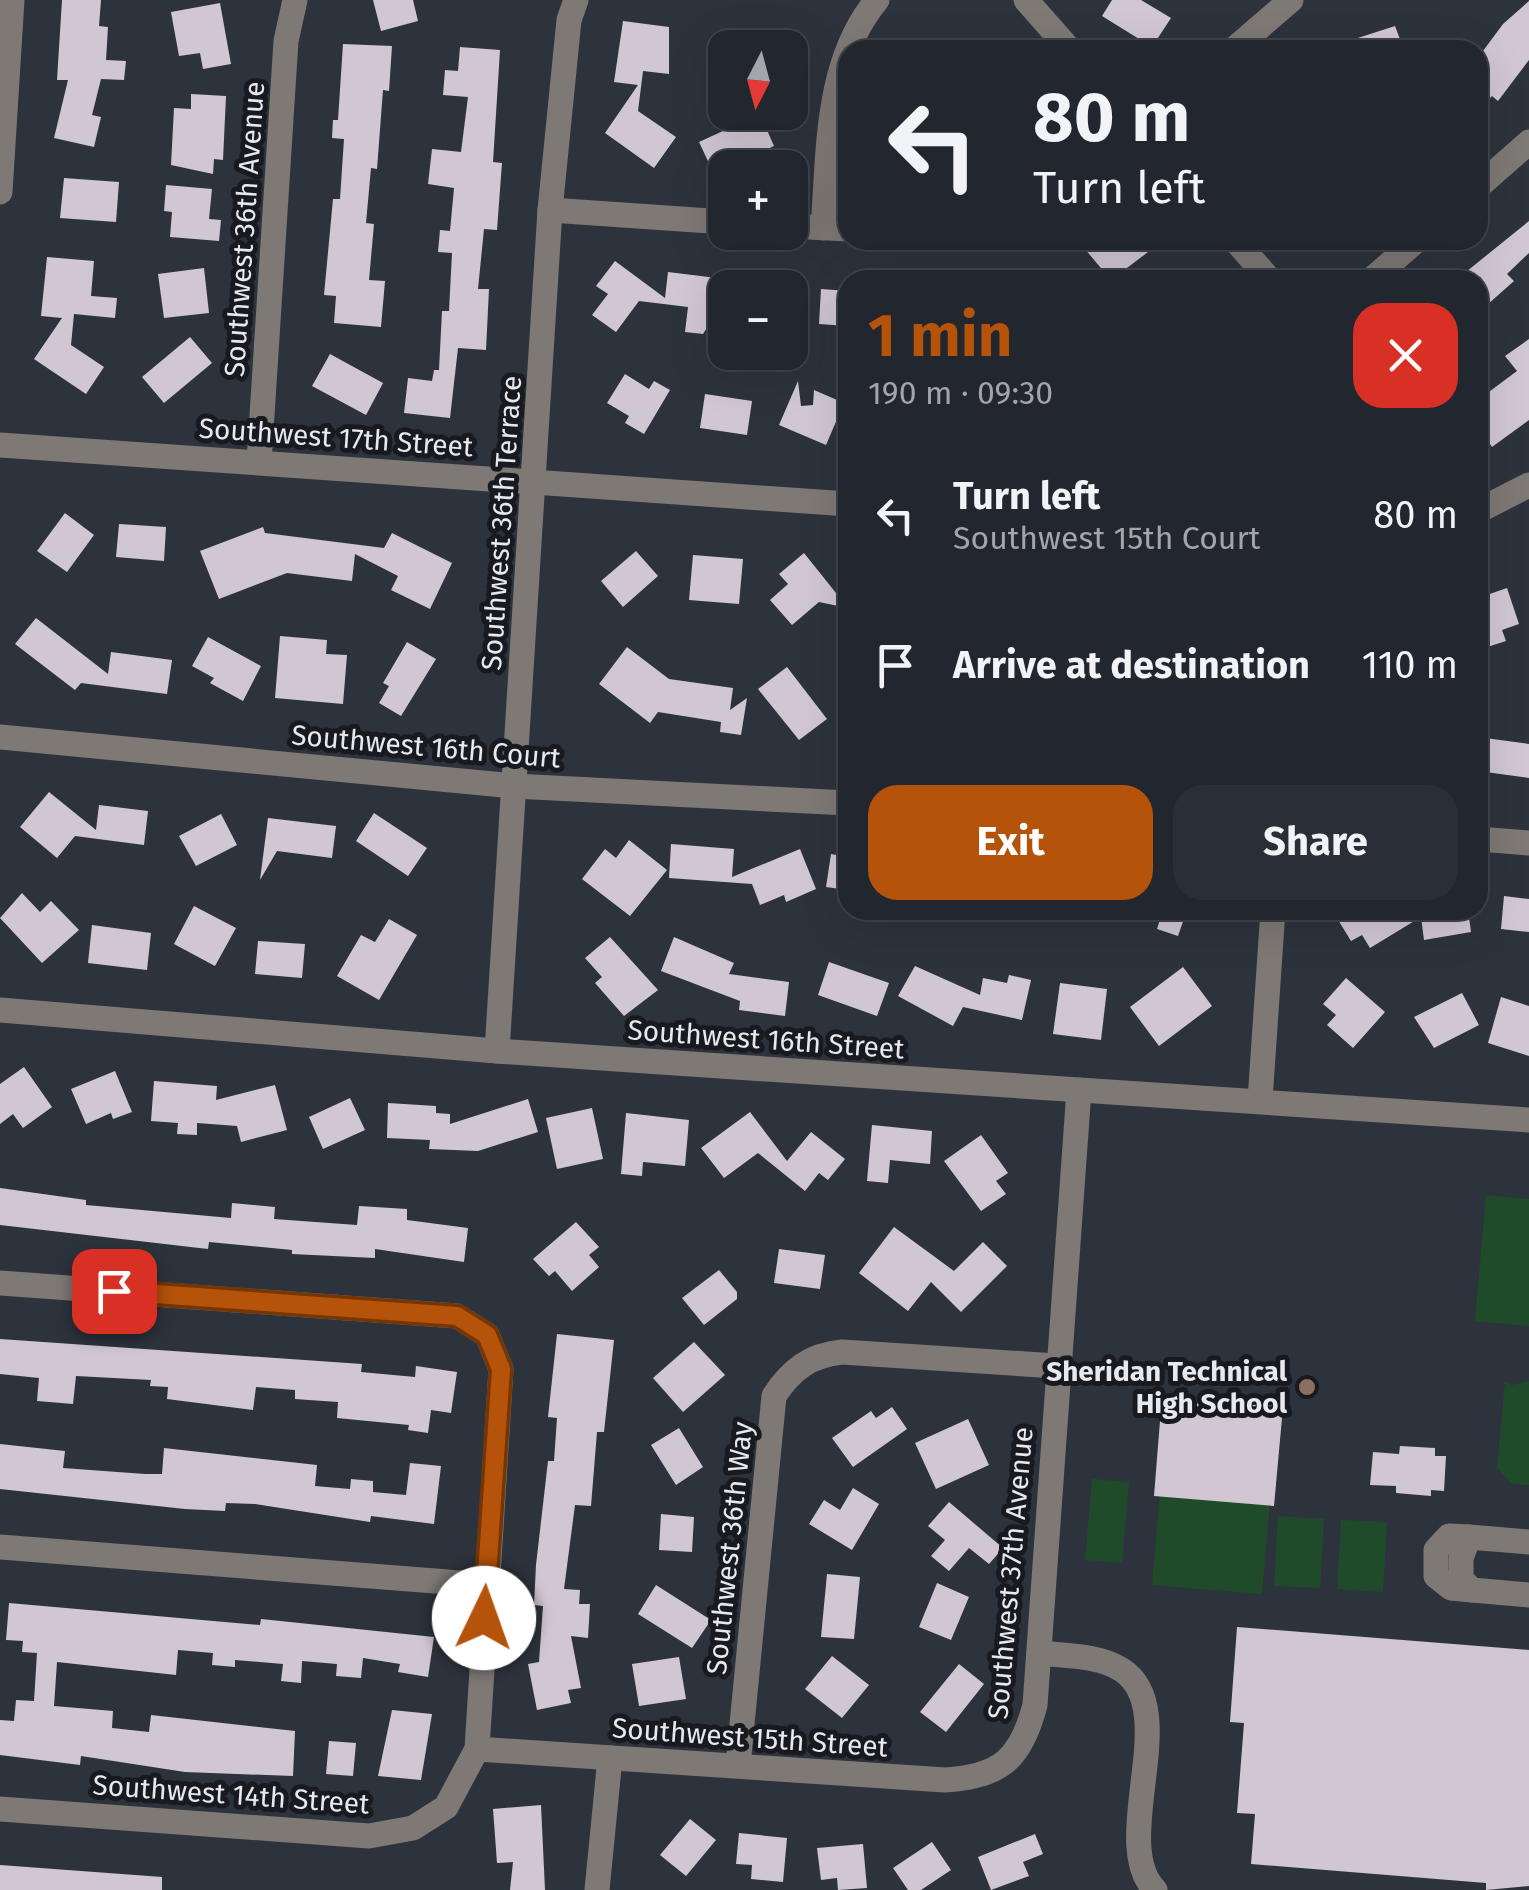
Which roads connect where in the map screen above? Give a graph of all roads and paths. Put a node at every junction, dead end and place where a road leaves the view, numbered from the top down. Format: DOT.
graph roads {
  1 [pos="12,0"];
  2 [pos="295,0"];
  3 [pos="576,0"];
  4 [pos="877,0"];
  5 [pos="1026,0"];
  6 [pos="1290,0"];
  7 [pos="853,40"];
  8 [pos="1061,40"];
  9 [pos="1244,40"];
  10 [pos="838,85"];
  11 [pos="1529,142"];
  12 [pos="1,164"];
  13 [pos="1488,178"];
  14 [pos="0,192"];
  15 [pos="550,210"];
  16 [pos="708,221"];
  17 [pos="808,227"];
  18 [pos="835,229"];
  19 [pos="1244,250"];
  20 [pos="1406,250"];
  21 [pos="1261,270"];
  22 [pos="1382,270"];
  23 [pos="0,445"];
  24 [pos="259,462"];
  25 [pos="533,481"];
  26 [pos="1529,486"];
  27 [pos="838,503"];
  28 [pos="1488,506"];
  29 [pos="0,737"];
  30 [pos="514,786"];
  31 [pos="838,802"];
  32 [pos="1488,840"];
  33 [pos="1529,842"];
  34 [pos="1272,920"];
  35 [pos="0,1010"];
  36 [pos="497,1051"];
  37 [pos="1080,1090"];
  38 [pos="1260,1100"];
  39 [pos="1529,1120"];
  40 [pos="0,1283"];
  41 [pos="1056,1366"];
  42 [pos="1529,1542"];
  43 [pos="0,1547"];
  44 [pos="486,1584"];
  45 [pos="1529,1595"];
  46 [pos="1039,1653"];
  47 [pos="477,1749"];
  48 [pos="1012,1756"];
  49 [pos="610,1758"];
  50 [pos="738,1765"];
  51 [pos="0,1809"];
  52 [pos="597,1890"];
  53 [pos="1155,1890"];
  1 -- 12 [label="street"];
  2 -- 24 [label="street, Southwest 36th Avenue"];
  3 -- 15 [label="street, Southwest 36th Terrace"];
  4 -- 7 [label="street"];
  5 -- 8 [label="street"];
  6 -- 9 [label="street"];
  10 -- 18 [label="street"];
  11 -- 13 [label="street"];
  12 -- 14 [label="street"];
  15 -- 16 [label="street"];
  15 -- 25 [label="street, Southwest 36th Terrace"];
  17 -- 18 [label="street"];
  19 -- 21 [label="street"];
  20 -- 22 [label="street"];
  23 -- 24 [label="street, Southwest 17th Street"];
  24 -- 25 [label="street, Southwest 17th Street"];
  25 -- 27 [label="street, Southwest 17th Street"];
  25 -- 30 [label="street, Southwest 36th Terrace"];
  26 -- 28 [label="street"];
  29 -- 30 [label="street, Southwest 16th Court"];
  30 -- 31 [label="street, Southwest 16th Court"];
  30 -- 36 [label="street, Southwest 36th Terrace"];
  32 -- 33 [label="street"];
  34 -- 38 [label="street"];
  35 -- 36 [label="street, Southwest 16th Street"];
  36 -- 37 [label="street, Southwest 16th Street"];
  37 -- 38 [label="street, Southwest 16th Street"];
  37 -- 41 [label="street, Southwest 37th Avenue"];
  38 -- 39 [label="street, Southwest 16th Street"];
  40 -- 44 [label="street"];
  41 -- 46 [label="street, Southwest 37th Avenue"];
  41 -- 50 [label="street, Southwest 36th Way"];
  42 -- 45 [label="street"];
  43 -- 44 [label="street"];
  44 -- 47 [label="street"];
  46 -- 48 [label="street, Southwest 37th Avenue"];
  46 -- 53 [label="street"];
  47 -- 49 [label="street, Southwest 15th Street"];
  47 -- 51 [label="street, Southwest 14th Street"];
  48 -- 50 [label="street, Southwest 15th Street"];
  49 -- 50 [label="street, Southwest 15th Street"];
  49 -- 52 [label="street"];
}
